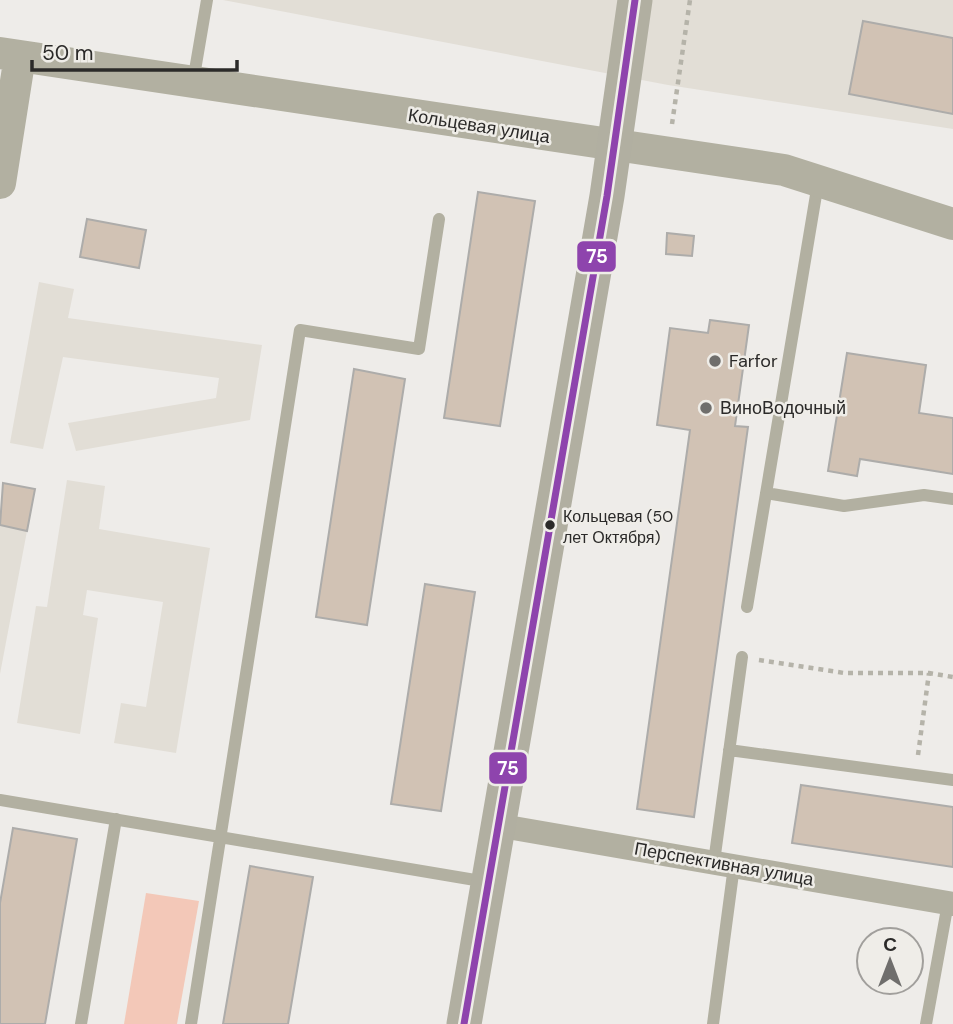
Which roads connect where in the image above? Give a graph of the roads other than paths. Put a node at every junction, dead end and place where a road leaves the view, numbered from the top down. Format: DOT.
graph roads {
  1 [pos="207,0"];
  2 [pos="635,0"];
  3 [pos="10,54"];
  4 [pos="193,82"];
  5 [pos="615,147"];
  6 [pos="819,182"];
  7 [pos="0,183"];
  8 [pos="439,219"];
  9 [pos="953,223"];
  10 [pos="766,492"];
  11 [pos="953,499"];
  12 [pos="747,607"];
  13 [pos="742,657"];
  14 [pos="729,750"];
  15 [pos="953,780"];
  16 [pos="0,800"];
  17 [pos="116,819"];
  18 [pos="496,825"];
  19 [pos="221,837"];
  20 [pos="724,864"];
  21 [pos="487,882"];
  22 [pos="950,904"];
  23 [pos="81,1024"];
  24 [pos="191,1024"];
  25 [pos="464,1024"];
  26 [pos="713,1024"];
  27 [pos="926,1024"];
  1 -- 4 [label="lane"];
  2 -- 5 [label="main road"];
  3 -- 4 [label="street, Кольцевая улица"];
  3 -- 7 [label="street"];
  4 -- 5 [label="street, Кольцевая улица"];
  5 -- 6 [label="street, Кольцевая улица"];
  5 -- 18 [label="main road"];
  6 -- 9 [label="street, Кольцевая улица"];
  6 -- 10 [label="lane"];
  8 -- 19 [label="lane"];
  10 -- 11 [label="lane"];
  10 -- 12 [label="lane"];
  13 -- 14 [label="lane"];
  14 -- 15 [label="lane"];
  14 -- 20 [label="lane"];
  16 -- 17 [label="lane"];
  17 -- 19 [label="lane"];
  17 -- 23 [label="lane"];
  18 -- 20 [label="street, Перспективная улица"];
  18 -- 21 [label="main road"];
  19 -- 21 [label="lane"];
  19 -- 24 [label="lane"];
  20 -- 22 [label="street, Перспективная улица"];
  20 -- 26 [label="lane"];
  21 -- 25 [label="main road"];
  22 -- 27 [label="lane"];
}
